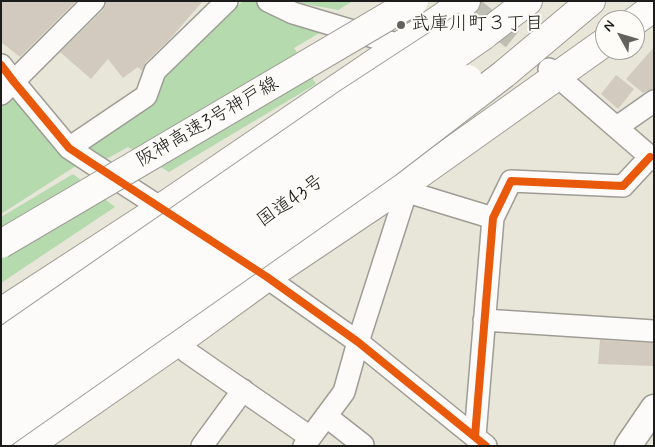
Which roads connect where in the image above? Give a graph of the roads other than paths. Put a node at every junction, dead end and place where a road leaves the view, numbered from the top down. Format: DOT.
graph roads {
  1 [pos="94,1"];
  2 [pos="227,1"];
  3 [pos="268,1"];
  4 [pos="408,1"];
  5 [pos="414,1"];
  6 [pos="503,1"];
  7 [pos="528,1"];
  8 [pos="582,1"];
  9 [pos="591,1"];
  10 [pos="478,25"];
  11 [pos="400,45"];
  12 [pos="595,48"];
  13 [pos="1,65"];
  14 [pos="553,72"];
  15 [pos="8,88"];
  16 [pos="654,101"];
  17 [pos="617,128"];
  18 [pos="69,148"];
  19 [pos="652,159"];
  20 [pos="401,187"];
  21 [pos="161,208"];
  22 [pos="493,218"];
  23 [pos="1,239"];
  24 [pos="1,244"];
  25 [pos="267,277"];
  26 [pos="1,312"];
  27 [pos="484,320"];
  28 [pos="654,331"];
  29 [pos="179,341"];
  30 [pos="358,342"];
  31 [pos="1,343"];
  32 [pos="1,372"];
  33 [pos="243,390"];
  34 [pos="1,403"];
  35 [pos="654,408"];
  36 [pos="326,416"];
  37 [pos="1,434"];
  38 [pos="307,441"];
  39 [pos="480,441"];
  40 [pos="36,444"];
  41 [pos="364,445"];
  42 [pos="202,446"];
  43 [pos="628,446"];
  1 -- 15 [label="street"];
  2 -- 18 [label="street"];
  3 -- 11 [label="street"];
  4 -- 23 [label="highway, 阪神高速3号神戸線, bridge"];
  5 -- 24 [label="highway, 阪神高速3号神戸線, bridge"];
  6 -- 10 [label="highway"];
  7 -- 10 [label="highway, 国道43号"];
  8 -- 10 [label="highway, 国道43号"];
  9 -- 10 [label="highway"];
  10 -- 11 [label="highway"];
  10 -- 31 [label="highway, bridge"];
  10 -- 32 [label="highway, 国道43号, bridge"];
  10 -- 34 [label="highway, 国道43号, bridge"];
  10 -- 37 [label="highway, bridge"];
  11 -- 21 [label="highway"];
  12 -- 14 [label="highway"];
  13 -- 15 [label="street"];
  14 -- 17 [label="street"];
  14 -- 20 [label="highway"];
  15 -- 18 [label="street"];
  16 -- 17 [label="street"];
  17 -- 19 [label="street"];
  18 -- 21 [label="street"];
  19 -- 22 [label="street"];
  20 -- 22 [label="street"];
  20 -- 25 [label="highway"];
  20 -- 30 [label="street"];
  21 -- 25 [label="street"];
  21 -- 26 [label="highway"];
  22 -- 27 [label="street"];
  25 -- 29 [label="highway"];
  25 -- 30 [label="street"];
  27 -- 28 [label="street"];
  27 -- 39 [label="street"];
  29 -- 33 [label="street"];
  29 -- 40 [label="highway"];
  30 -- 36 [label="street"];
  30 -- 39 [label="street"];
  33 -- 38 [label="street"];
  33 -- 42 [label="street"];
  35 -- 43 [label="street"];
  36 -- 38 [label="street"];
  36 -- 41 [label="street"];
}
